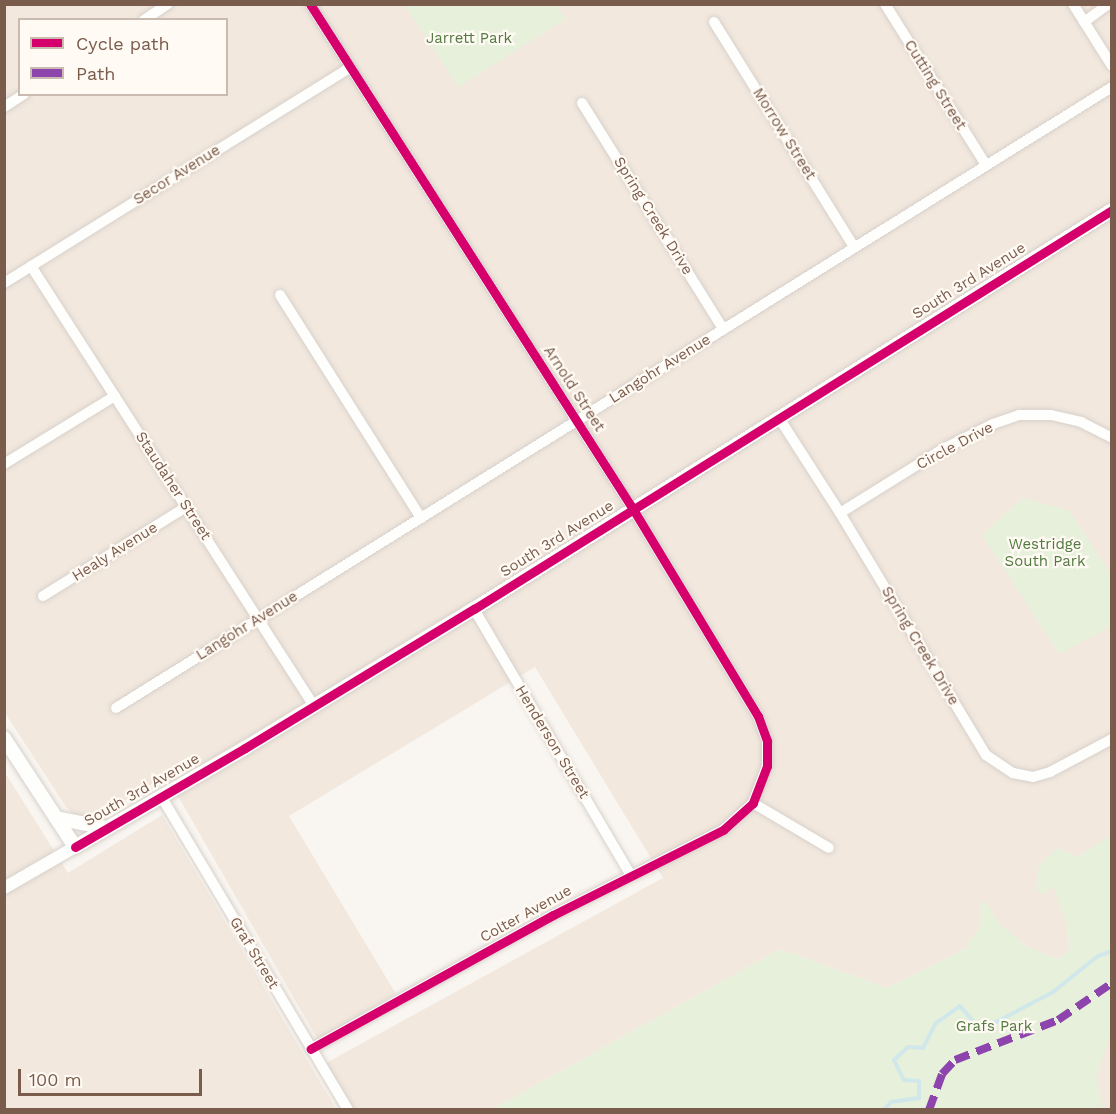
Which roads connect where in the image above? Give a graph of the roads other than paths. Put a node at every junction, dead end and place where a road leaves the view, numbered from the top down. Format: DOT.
graph roads {
  1 [pos="168,4"];
  2 [pos="310,4"];
  3 [pos="885,4"];
  4 [pos="1073,4"];
  5 [pos="1109,4"];
  6 [pos="147,18"];
  7 [pos="714,22"];
  8 [pos="1084,22"];
  9 [pos="1112,66"];
  10 [pos="350,68"];
  11 [pos="1112,87"];
  12 [pos="21,96"];
  13 [pos="582,103"];
  14 [pos="4,107"];
  15 [pos="986,165"];
  16 [pos="1112,210"];
  17 [pos="855,247"];
  18 [pos="31,266"];
  19 [pos="4,283"];
  20 [pos="280,295"];
  21 [pos="723,329"];
  22 [pos="115,396"];
  23 [pos="779,418"];
  24 [pos="577,421"];
  25 [pos="1112,438"];
  26 [pos="4,464"];
  27 [pos="186,507"];
  28 [pos="633,509"];
  29 [pos="840,513"];
  30 [pos="420,518"];
  31 [pos="43,596"];
  32 [pos="474,609"];
  33 [pos="259,618"];
  34 [pos="315,706"];
  35 [pos="116,708"];
  36 [pos="4,738"];
  37 [pos="1112,739"];
  38 [pos="161,796"];
  39 [pos="753,803"];
  40 [pos="56,818"];
  41 [pos="107,828"];
  42 [pos="75,847"];
  43 [pos="829,848"];
  44 [pos="630,874"];
  45 [pos="4,888"];
  46 [pos="310,1049"];
  47 [pos="348,1110"];
  1 -- 6 [label="street"];
  2 -- 10 [label="street, Arnold Street"];
  3 -- 15 [label="street, Cutting Street"];
  4 -- 8 [label="street"];
  5 -- 8 [label="street"];
  7 -- 17 [label="street, Morrow Street"];
  8 -- 9 [label="street"];
  10 -- 18 [label="street, Secor Avenue"];
  10 -- 24 [label="street, Arnold Street"];
  11 -- 15 [label="street, Langohr Avenue"];
  12 -- 14 [label="street"];
  13 -- 21 [label="street, Spring Creek Drive"];
  15 -- 17 [label="street, Langohr Avenue"];
  16 -- 23 [label="main road, South 3rd Avenue"];
  17 -- 21 [label="street, Langohr Avenue"];
  18 -- 19 [label="street, Secor Avenue"];
  18 -- 22 [label="street, Staudaher Street"];
  20 -- 30 [label="street"];
  21 -- 24 [label="street, Langohr Avenue"];
  22 -- 26 [label="street"];
  22 -- 27 [label="street, Staudaher Street"];
  23 -- 28 [label="main road, South 3rd Avenue"];
  23 -- 29 [label="street, Spring Creek Drive"];
  24 -- 28 [label="street, Arnold Street"];
  24 -- 30 [label="street, Langohr Avenue"];
  25 -- 29 [label="street, Circle Drive"];
  27 -- 31 [label="street, Healy Avenue"];
  27 -- 33 [label="street, Staudaher Street"];
  28 -- 32 [label="main road, South 3rd Avenue"];
  28 -- 39 [label="street, Arnold Street"];
  29 -- 37 [label="street, Spring Creek Drive"];
  30 -- 33 [label="street, Langohr Avenue"];
  32 -- 34 [label="main road, South 3rd Avenue"];
  32 -- 44 [label="street, Henderson Street"];
  33 -- 34 [label="street, Staudaher Street"];
  33 -- 35 [label="street, Langohr Avenue"];
  34 -- 38 [label="main road, South 3rd Avenue"];
  36 -- 40 [label="main road"];
  38 -- 41 [label="main road, South 3rd Avenue"];
  38 -- 46 [label="street, Graf Street"];
  39 -- 43 [label="street"];
  39 -- 44 [label="street, Colter Avenue"];
  40 -- 41 [label="main road"];
  40 -- 42 [label="main road"];
  41 -- 42 [label="main road, South 3rd Avenue"];
  42 -- 45 [label="street"];
  44 -- 46 [label="street, Colter Avenue"];
  46 -- 47 [label="street, Graf Street"];
}
